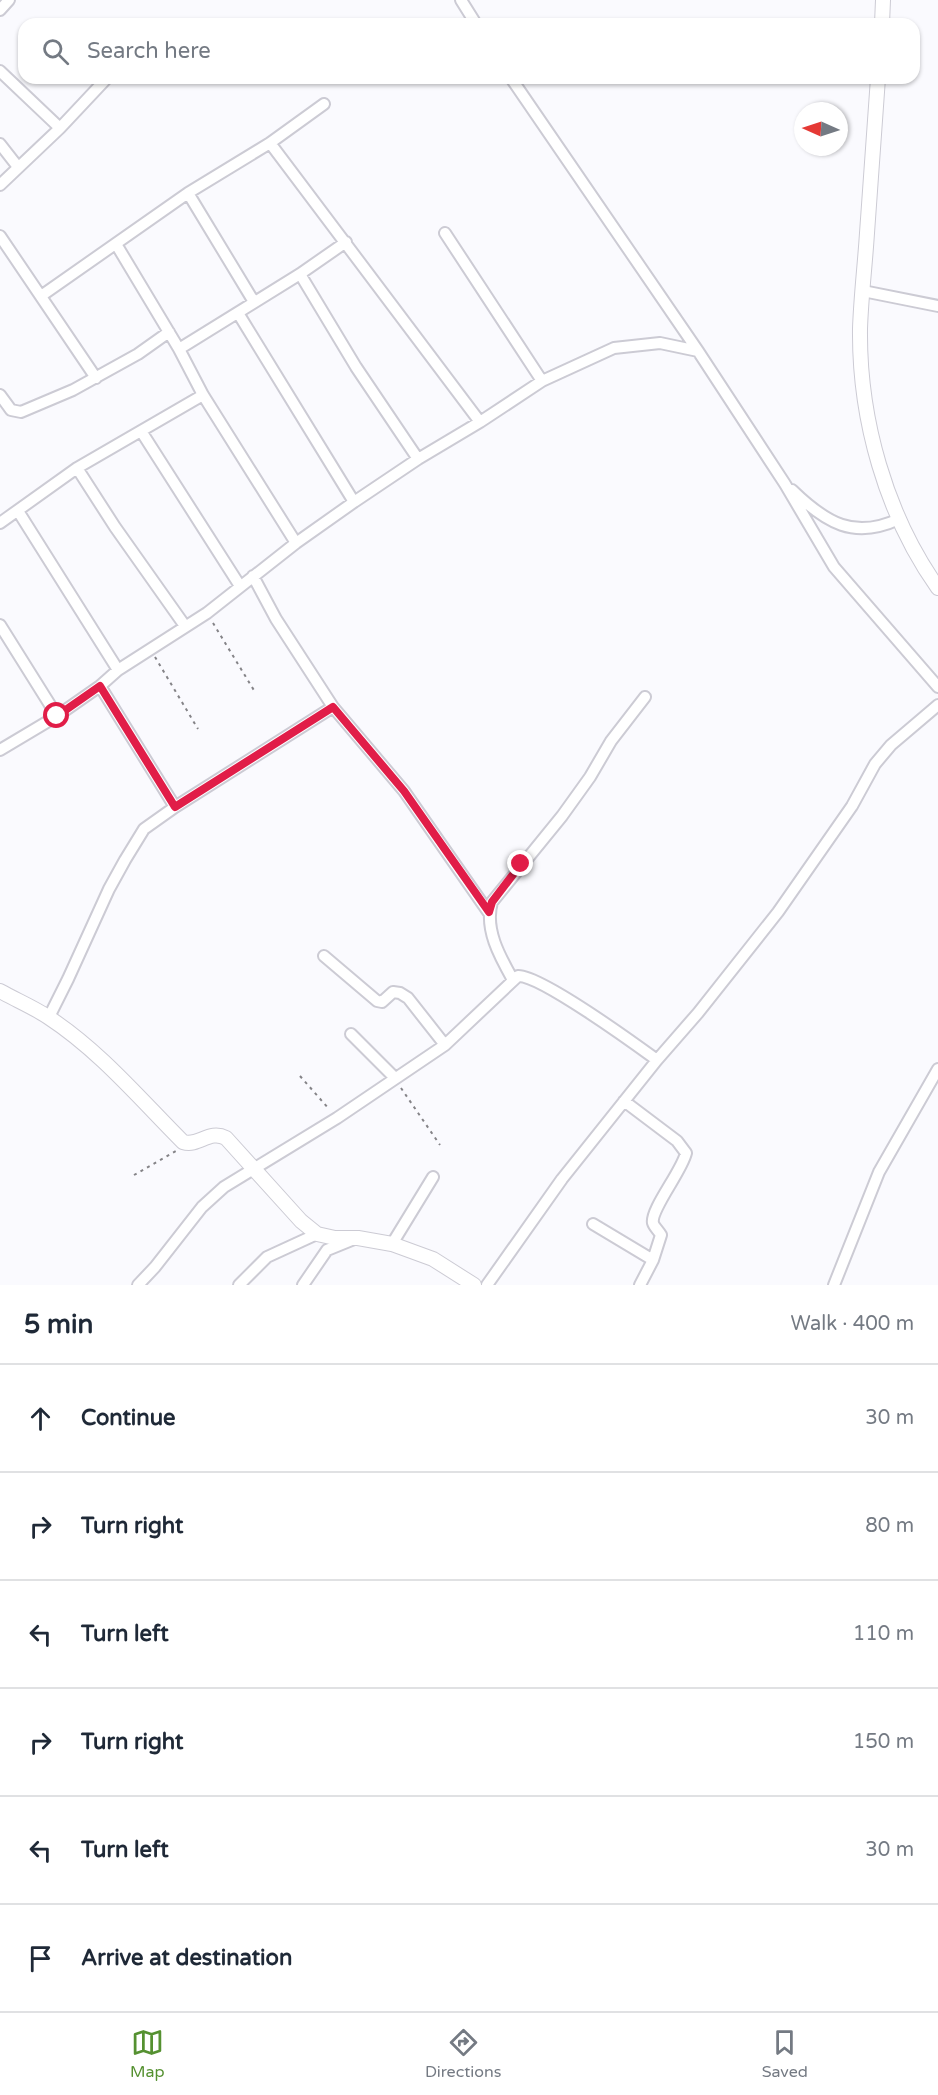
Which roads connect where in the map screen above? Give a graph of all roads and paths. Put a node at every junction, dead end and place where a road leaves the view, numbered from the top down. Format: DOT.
graph roads {
  1 [pos="9,0"];
  2 [pos="461,0"];
  3 [pos="883,0"];
  4 [pos="0,10"];
  5 [pos="472,18"];
  6 [pos="882,18"];
  7 [pos="0,71"];
  8 [pos="101,84"];
  9 [pos="515,84"];
  10 [pos="878,84"];
  11 [pos="324,104"];
  12 [pos="60,128"];
  13 [pos="270,143"];
  14 [pos="0,144"];
  15 [pos="18,167"];
  16 [pos="0,185"];
  17 [pos="188,193"];
  18 [pos="445,233"];
  19 [pos="0,236"];
  20 [pos="346,242"];
  21 [pos="116,244"];
  22 [pos="300,274"];
  23 [pos="863,291"];
  24 [pos="41,296"];
  25 [pos="254,302"];
  26 [pos="938,306"];
  27 [pos="238,313"];
  28 [pos="169,332"];
  29 [pos="179,349"];
  30 [pos="698,351"];
  31 [pos="96,378"];
  32 [pos="542,381"];
  33 [pos="0,395"];
  34 [pos="202,396"];
  35 [pos="480,422"];
  36 [pos="141,431"];
  37 [pos="418,459"];
  38 [pos="77,468"];
  39 [pos="785,484"];
  40 [pos="354,502"];
  41 [pos="18,511"];
  42 [pos="899,519"];
  43 [pos="0,523"];
  44 [pos="296,543"];
  45 [pos="253,576"];
  46 [pos="240,586"];
  47 [pos="938,588"];
  48 [pos="207,613"];
  49 [pos="0,625"];
  50 [pos="185,626"];
  51 [pos="150,648"];
  52 [pos="118,670"];
  53 [pos="100,686"];
  54 [pos="938,687"];
  55 [pos="255,692"];
  56 [pos="645,697"];
  57 [pos="938,705"];
  58 [pos="333,707"];
  59 [pos="57,716"];
  60 [pos="198,729"];
  61 [pos="0,750"];
  62 [pos="175,807"];
  63 [pos="489,912"];
  64 [pos="324,956"];
  65 [pos="513,980"];
  66 [pos="0,991"];
  67 [pos="49,1017"];
  68 [pos="351,1034"];
  69 [pos="445,1045"];
  70 [pos="657,1060"];
  71 [pos="938,1069"];
  72 [pos="300,1076"];
  73 [pos="395,1078"];
  74 [pos="624,1101"];
  75 [pos="337,1118"];
  76 [pos="188,1144"];
  77 [pos="440,1145"];
  78 [pos="255,1169"];
  79 [pos="134,1175"];
  80 [pos="433,1177"];
  81 [pos="592,1224"];
  82 [pos="316,1234"];
  83 [pos="358,1238"];
  84 [pos="392,1244"];
  85 [pos="652,1260"];
  86 [pos="138,1285"];
  87 [pos="239,1285"];
  88 [pos="303,1285"];
  89 [pos="474,1285"];
  90 [pos="487,1285"];
  91 [pos="640,1285"];
  92 [pos="834,1285"];
  1 -- 4 [label="street"];
  2 -- 5 [label="street"];
  3 -- 6 [label="street"];
  7 -- 12 [label="street"];
  8 -- 12 [label="street"];
  9 -- 30 [label="street"];
  10 -- 23 [label="street"];
  11 -- 13 [label="street"];
  12 -- 15 [label="street"];
  13 -- 17 [label="street"];
  13 -- 20 [label="street"];
  14 -- 15 [label="street"];
  15 -- 16 [label="street"];
  17 -- 21 [label="street"];
  17 -- 25 [label="street"];
  18 -- 32 [label="street"];
  19 -- 24 [label="street"];
  20 -- 22 [label="street"];
  20 -- 35 [label="street"];
  21 -- 24 [label="street"];
  21 -- 28 [label="street"];
  22 -- 25 [label="street"];
  22 -- 37 [label="street"];
  23 -- 26 [label="street"];
  23 -- 42 [label="street"];
  24 -- 31 [label="street"];
  25 -- 27 [label="street"];
  27 -- 29 [label="street"];
  27 -- 40 [label="street"];
  28 -- 29 [label="street"];
  28 -- 31 [label="street"];
  29 -- 34 [label="street"];
  30 -- 32 [label="street"];
  30 -- 39 [label="street"];
  31 -- 33 [label="street"];
  32 -- 35 [label="street"];
  34 -- 36 [label="street"];
  34 -- 44 [label="street"];
  35 -- 37 [label="street"];
  36 -- 38 [label="street"];
  36 -- 46 [label="street"];
  37 -- 40 [label="street"];
  38 -- 41 [label="street"];
  38 -- 50 [label="street"];
  39 -- 42 [label="street"];
  39 -- 54 [label="street"];
  40 -- 44 [label="street"];
  41 -- 43 [label="street"];
  41 -- 52 [label="street"];
  42 -- 47 [label="street"];
  44 -- 45 [label="street"];
  45 -- 46 [label="street"];
  45 -- 58 [label="street"];
  46 -- 48 [label="street"];
  48 -- 50 [label="street"];
  48 -- 55 [label="path"];
  49 -- 59 [label="street"];
  50 -- 51 [label="street"];
  51 -- 52 [label="street"];
  51 -- 60 [label="path"];
  52 -- 53 [label="street"];
  53 -- 59 [label="street"];
  53 -- 62 [label="street"];
  56 -- 63 [label="street"];
  57 -- 70 [label="street"];
  58 -- 62 [label="street"];
  58 -- 63 [label="street"];
  59 -- 61 [label="street"];
  62 -- 67 [label="street"];
  63 -- 65 [label="street"];
  64 -- 69 [label="street"];
  65 -- 69 [label="street"];
  65 -- 70 [label="street"];
  66 -- 67 [label="street"];
  67 -- 76 [label="street"];
  68 -- 73 [label="street"];
  69 -- 73 [label="street"];
  70 -- 74 [label="street"];
  71 -- 92 [label="street"];
  72 -- 75 [label="path"];
  73 -- 75 [label="street"];
  73 -- 77 [label="path"];
  74 -- 85 [label="street"];
  74 -- 90 [label="street"];
  75 -- 78 [label="street"];
  76 -- 78 [label="street"];
  76 -- 79 [label="path"];
  78 -- 82 [label="street"];
  78 -- 86 [label="street"];
  80 -- 84 [label="street"];
  81 -- 85 [label="street"];
  82 -- 83 [label="street"];
  82 -- 87 [label="street"];
  83 -- 84 [label="street"];
  83 -- 88 [label="street"];
  84 -- 89 [label="street"];
  85 -- 91 [label="street"];
}
